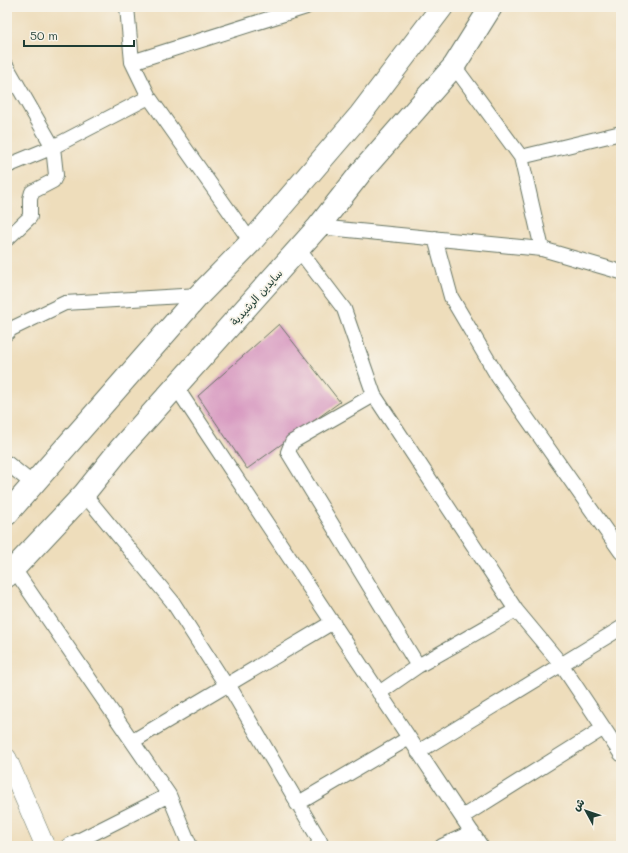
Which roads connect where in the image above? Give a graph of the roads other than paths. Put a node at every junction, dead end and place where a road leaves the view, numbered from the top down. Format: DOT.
graph roads {
  1 [pos="127,7"];
  2 [pos="306,7"];
  3 [pos="442,7"];
  4 [pos="492,7"];
  5 [pos="132,62"];
  6 [pos="454,66"];
  7 [pos="7,67"];
  8 [pos="149,97"];
  9 [pos="621,132"];
  10 [pos="53,147"];
  11 [pos="521,157"];
  12 [pos="7,166"];
  13 [pos="318,228"];
  14 [pos="435,238"];
  15 [pos="7,239"];
  16 [pos="251,242"];
  17 [pos="542,249"];
  18 [pos="299,250"];
  19 [pos="621,272"];
  20 [pos="199,295"];
  21 [pos="8,326"];
  22 [pos="176,387"];
  23 [pos="374,396"];
  24 [pos="7,463"];
  25 [pos="33,484"];
  26 [pos="84,494"];
  27 [pos="7,514"];
  28 [pos="621,552"];
  29 [pos="11,572"];
  30 [pos="516,610"];
  31 [pos="333,622"];
  32 [pos="621,628"];
  33 [pos="561,664"];
  34 [pos="418,666"];
  35 [pos="228,684"];
  36 [pos="379,693"];
  37 [pos="604,728"];
  38 [pos="409,738"];
  39 [pos="133,741"];
  40 [pos="418,752"];
  41 [pos="621,754"];
  42 [pos="7,758"];
  43 [pos="169,795"];
  44 [pos="297,804"];
  45 [pos="462,817"];
  46 [pos="472,832"];
  47 [pos="45,846"];
  48 [pos="68,846"];
  49 [pos="190,846"];
  50 [pos="317,846"];
  51 [pos="442,846"];
  52 [pos="481,846"];
  1 -- 5 [label="street"];
  2 -- 5 [label="street"];
  3 -- 16 [label="main road"];
  4 -- 6 [label="main road, سايدين الرشيدية"];
  5 -- 8 [label="street"];
  6 -- 11 [label="street"];
  6 -- 13 [label="main road, سايدين الرشيدية"];
  7 -- 10 [label="street"];
  8 -- 10 [label="street"];
  8 -- 16 [label="street"];
  9 -- 11 [label="street"];
  10 -- 12 [label="street"];
  10 -- 15 [label="street"];
  11 -- 17 [label="street"];
  13 -- 14 [label="street"];
  13 -- 18 [label="main road, سايدين الرشيدية"];
  14 -- 17 [label="street"];
  14 -- 28 [label="street"];
  16 -- 20 [label="main road"];
  17 -- 19 [label="street"];
  18 -- 22 [label="main road, سايدين الرشيدية"];
  18 -- 23 [label="street"];
  20 -- 21 [label="street"];
  20 -- 25 [label="main road"];
  22 -- 26 [label="main road, سايدين الرشيدية"];
  22 -- 31 [label="street"];
  23 -- 30 [label="street"];
  23 -- 34 [label="street"];
  24 -- 25 [label="street"];
  25 -- 27 [label="main road"];
  26 -- 29 [label="main road, سايدين الرشيدية"];
  26 -- 35 [label="street"];
  29 -- 39 [label="street"];
  30 -- 33 [label="street"];
  30 -- 34 [label="street"];
  31 -- 35 [label="street"];
  31 -- 36 [label="street"];
  32 -- 33 [label="street"];
  33 -- 37 [label="street"];
  33 -- 40 [label="street"];
  34 -- 36 [label="street"];
  35 -- 39 [label="street"];
  35 -- 44 [label="street"];
  36 -- 38 [label="street"];
  37 -- 41 [label="street"];
  37 -- 45 [label="street"];
  38 -- 40 [label="street"];
  38 -- 44 [label="street"];
  39 -- 43 [label="street"];
  40 -- 45 [label="street"];
  42 -- 47 [label="main road"];
  43 -- 48 [label="street"];
  43 -- 49 [label="street"];
  44 -- 50 [label="street"];
  45 -- 46 [label="street"];
  46 -- 51 [label="street"];
  46 -- 52 [label="street"];
}
